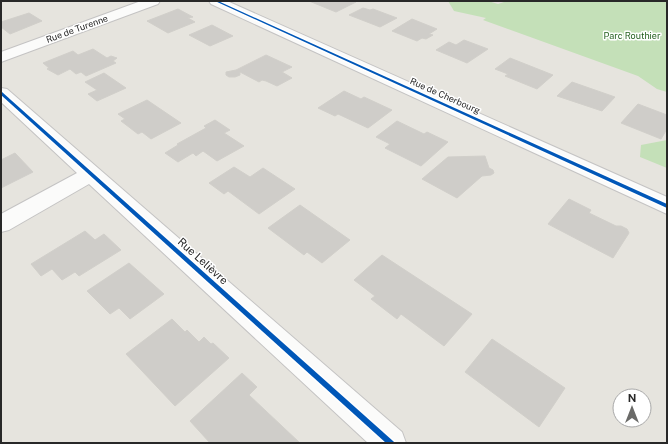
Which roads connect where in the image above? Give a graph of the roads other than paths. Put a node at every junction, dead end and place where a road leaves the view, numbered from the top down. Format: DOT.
graph roads {
  1 [pos="153,1"];
  2 [pos="216,1"];
  3 [pos="1,57"];
  4 [pos="1,94"];
  5 [pos="91,174"];
  6 [pos="667,206"];
  7 [pos="1,224"];
  8 [pos="391,443"];
  1 -- 3 [label="street, Rue de Turenne"];
  2 -- 6 [label="street, Rue de Cherbourg"];
  4 -- 5 [label="street, Rue Lelièvre"];
  5 -- 7 [label="street"];
  5 -- 8 [label="street, Rue Lelièvre"];
}
